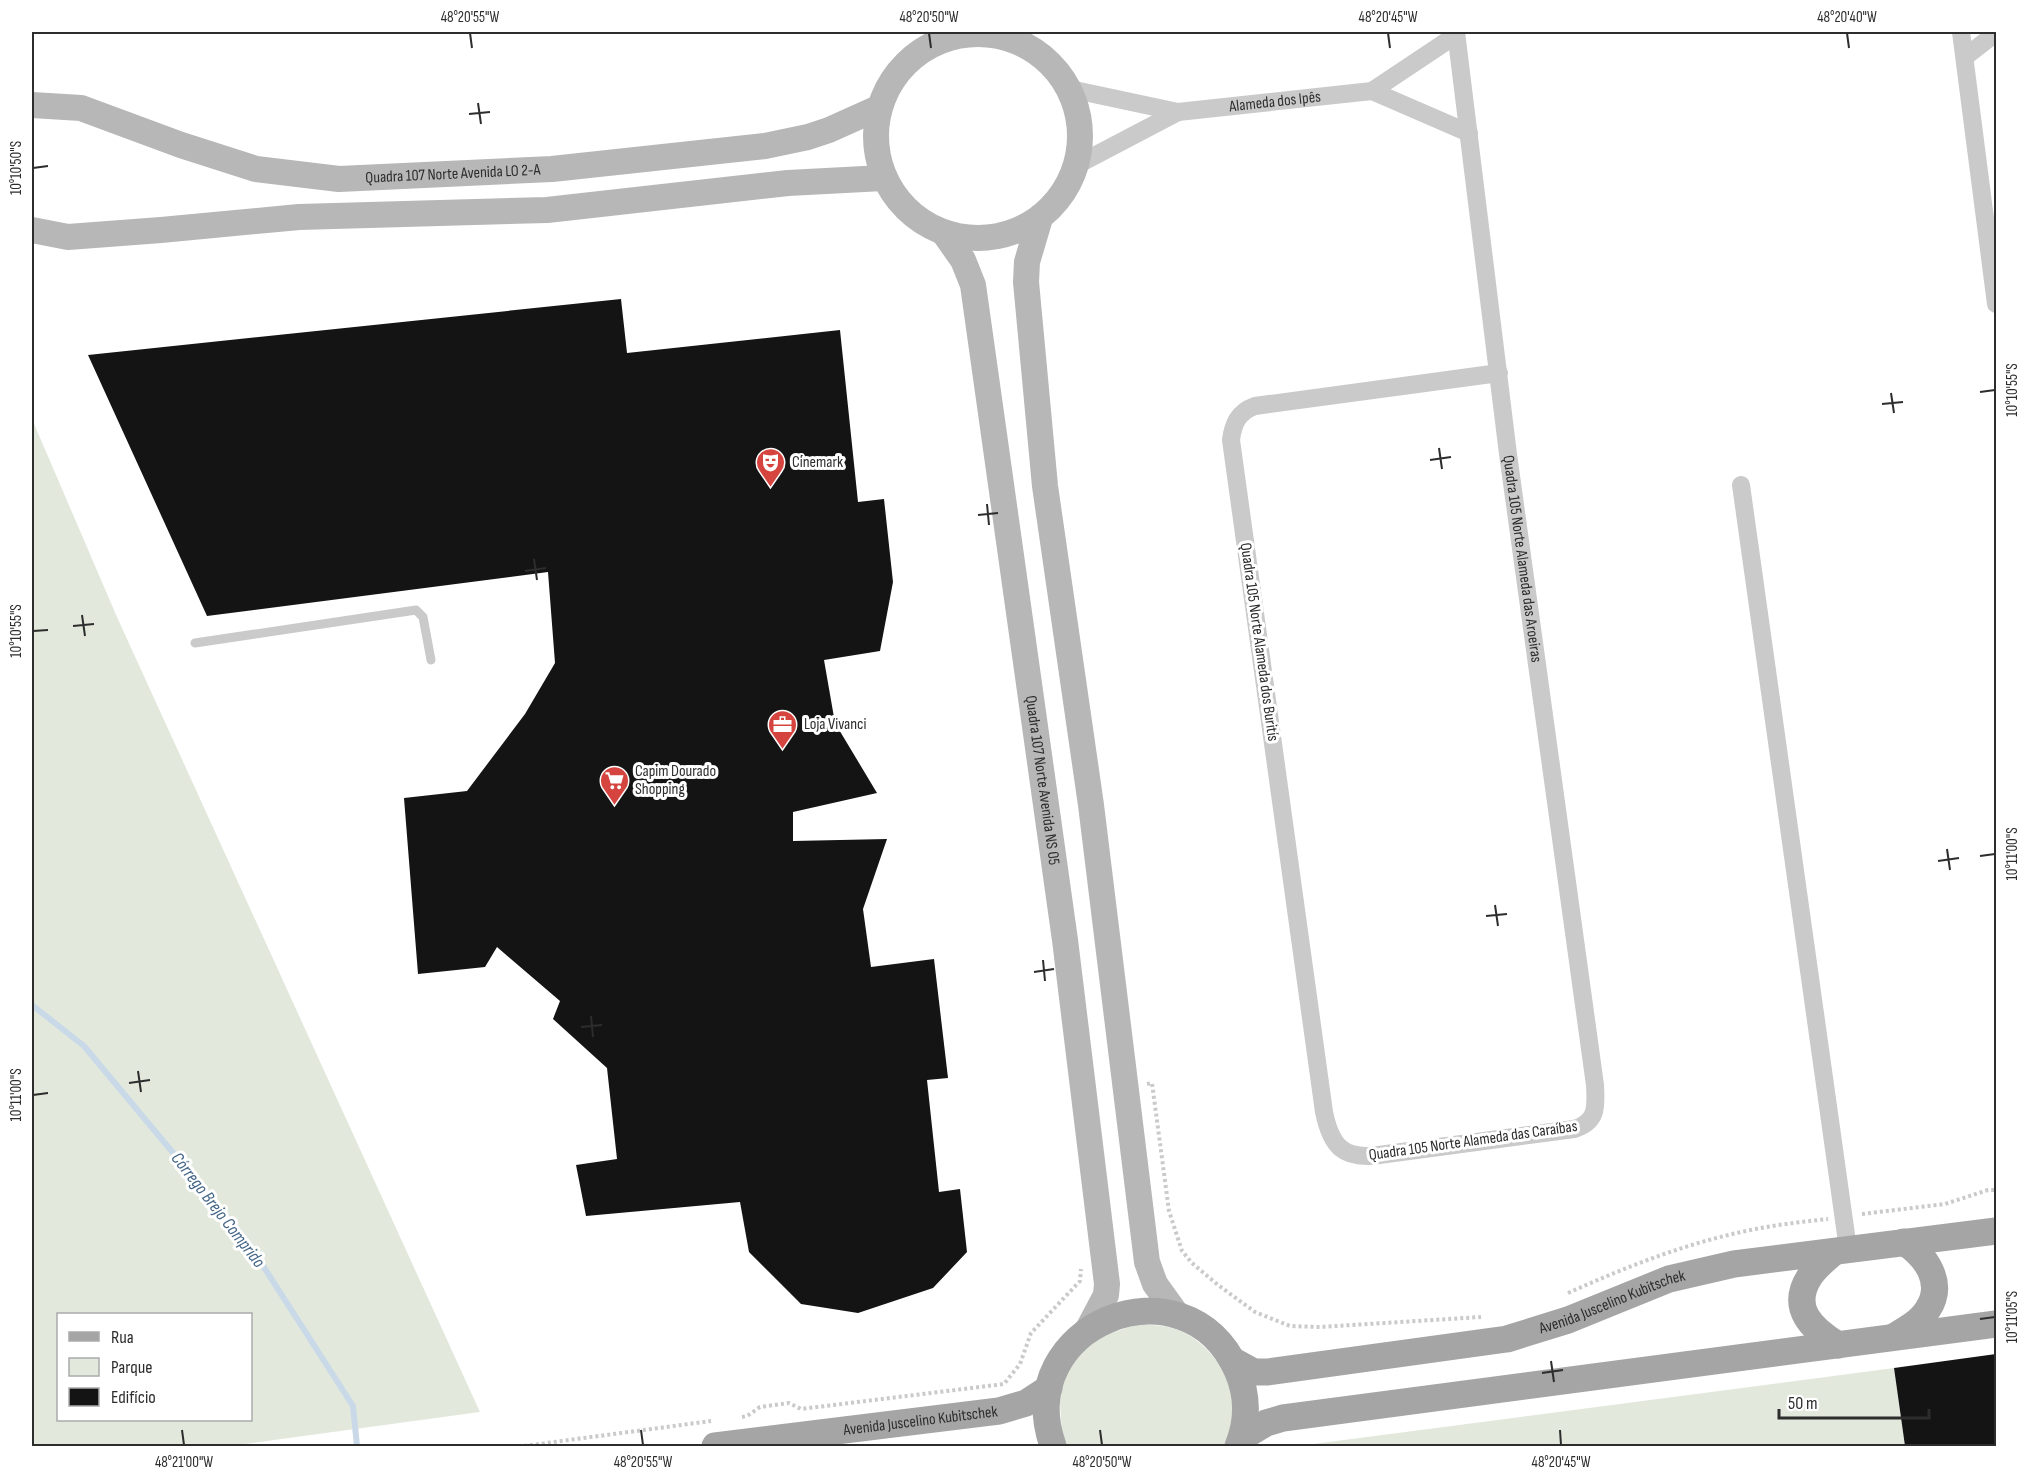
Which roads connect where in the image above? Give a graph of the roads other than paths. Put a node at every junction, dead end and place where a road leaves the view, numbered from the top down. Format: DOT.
graph roads {
  1 [pos="1961,32"];
  2 [pos="1456,33"];
  3 [pos="1996,33"];
  4 [pos="1016,37"];
  5 [pos="921,42"];
  6 [pos="1965,57"];
  7 [pos="1070,89"];
  8 [pos="1372,91"];
  9 [pos="32,105"];
  10 [pos="878,108"];
  11 [pos="1178,112"];
  12 [pos="1468,133"];
  13 [pos="1077,165"];
  14 [pos="883,178"];
  15 [pos="1040,218"];
  16 [pos="32,230"];
  17 [pos="944,233"];
  18 [pos="1996,304"];
  19 [pos="1499,373"];
  20 [pos="1742,485"];
  21 [pos="195,643"];
  22 [pos="431,660"];
  23 [pos="1595,1085"];
  24 [pos="1328,1132"];
  25 [pos="1996,1232"];
  26 [pos="1904,1242"];
  27 [pos="1841,1251"];
  28 [pos="1178,1316"];
  29 [pos="1996,1324"];
  30 [pos="1088,1329"];
  31 [pos="1892,1338"];
  32 [pos="1838,1345"];
  33 [pos="1232,1360"];
  34 [pos="1049,1388"];
  35 [pos="713,1434"];
  36 [pos="1240,1442"];
  37 [pos="1053,1446"];
  1 -- 6 [label="street"];
  2 -- 8 [label="street, Alameda dos Ipês"];
  2 -- 12 [label="street, Quadra 105 Norte Alameda das Aroeiras"];
  3 -- 6 [label="street"];
  4 -- 5 [label="street"];
  4 -- 7 [label="street"];
  5 -- 10 [label="street"];
  6 -- 18 [label="street"];
  7 -- 11 [label="street, Alameda dos Ipês"];
  7 -- 13 [label="street"];
  8 -- 11 [label="street, Alameda dos Ipês"];
  8 -- 12 [label="street, Alameda dos Ipês"];
  9 -- 10 [label="street, Quadra 107 Norte Avenida LO 2-A"];
  10 -- 14 [label="street"];
  11 -- 13 [label="street, Alameda dos Ipês"];
  12 -- 19 [label="street, Quadra 105 Norte Alameda das Aroeiras"];
  13 -- 15 [label="street"];
  14 -- 16 [label="street"];
  14 -- 17 [label="street"];
  15 -- 17 [label="street"];
  15 -- 28 [label="street"];
  17 -- 30 [label="street, Quadra 107 Norte Avenida NS 05"];
  19 -- 23 [label="street, Quadra 105 Norte Alameda das Aroeiras"];
  19 -- 24 [label="street, Quadra 105 Norte Alameda dos Buritís"];
  20 -- 27 [label="street"];
  21 -- 22 [label="lane"];
  23 -- 24 [label="street, Quadra 105 Norte Alameda das Caraíbas"];
  25 -- 26 [label="main road, Avenida Juscelino Kubitschek"];
  26 -- 27 [label="main road, Avenida Juscelino Kubitschek"];
  26 -- 31 [label="main road"];
  27 -- 32 [label="main road"];
  27 -- 33 [label="main road, Avenida Juscelino Kubitschek"];
  28 -- 30 [label="main road"];
  28 -- 33 [label="main road"];
  29 -- 31 [label="main road"];
  30 -- 34 [label="main road"];
  31 -- 32 [label="main road"];
  32 -- 36 [label="main road"];
  33 -- 36 [label="main road"];
  34 -- 35 [label="main road, Avenida Juscelino Kubitschek"];
  34 -- 37 [label="main road"];
}
